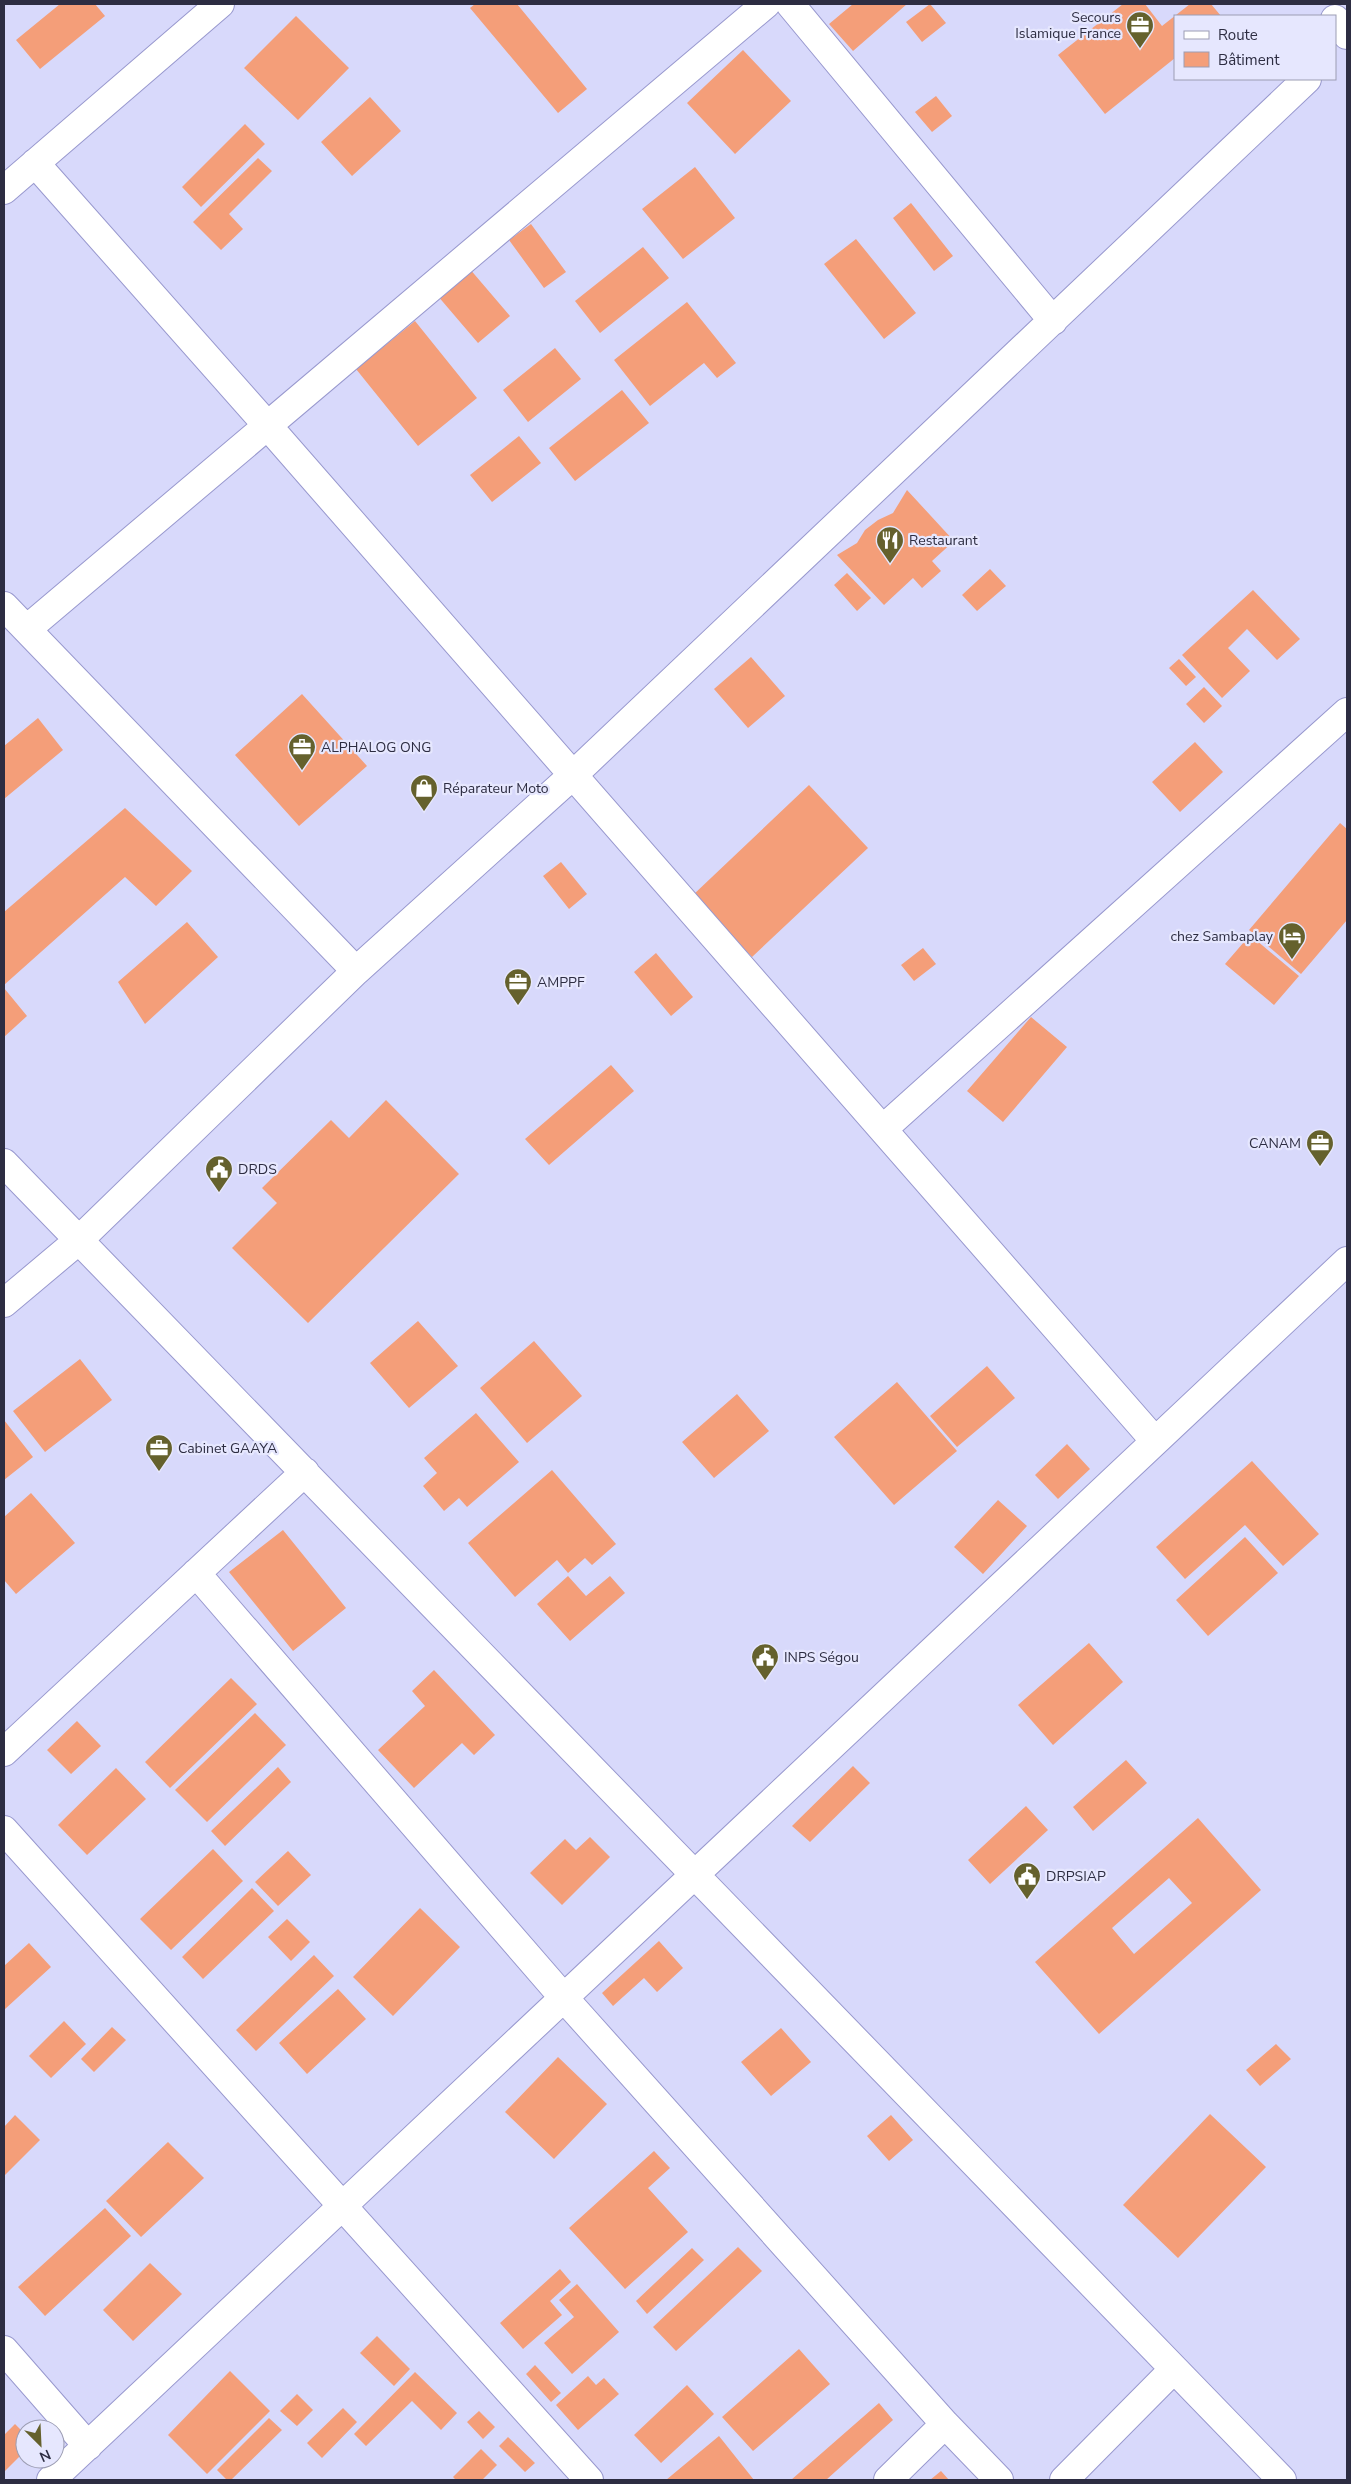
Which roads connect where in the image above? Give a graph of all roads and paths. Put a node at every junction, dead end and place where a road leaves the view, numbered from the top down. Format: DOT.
graph roads {
  1 [pos="220,4"];
  2 [pos="766,4"];
  3 [pos="790,4"];
  4 [pos="1322,4"];
  5 [pos="1331,15"];
  6 [pos="1336,21"];
  7 [pos="1347,35"];
  8 [pos="1347,41"];
  9 [pos="1336,52"];
  10 [pos="1306,80"];
  11 [pos="35,163"];
  12 [pos="4,190"];
  13 [pos="1053,321"];
  14 [pos="267,425"];
  15 [pos="4,606"];
  16 [pos="27,629"];
  17 [pos="1347,712"];
  18 [pos="573,775"];
  19 [pos="356,970"];
  20 [pos="883,1128"];
  21 [pos="4,1163"];
  22 [pos="79,1240"];
  23 [pos="1347,1261"];
  24 [pos="4,1304"];
  25 [pos="1156,1441"];
  26 [pos="305,1472"];
  27 [pos="196,1573"];
  28 [pos="4,1752"];
  29 [pos="4,1830"];
  30 [pos="695,1874"];
  31 [pos="564,1998"];
  32 [pos="342,2207"];
  33 [pos="4,2350"];
  34 [pos="1174,2369"];
  35 [pos="945,2424"];
  36 [pos="88,2446"];
  37 [pos="51,2480"];
  38 [pos="589,2480"];
  39 [pos="888,2480"];
  40 [pos="998,2480"];
  41 [pos="1064,2480"];
  42 [pos="1282,2480"];
  1 -- 11 [label="street"];
  2 -- 14 [label="street"];
  3 -- 13 [label="street"];
  4 -- 5 [label="street"];
  6 -- 7 [label="street"];
  8 -- 9 [label="street"];
  10 -- 13 [label="street"];
  11 -- 12 [label="street"];
  11 -- 14 [label="street"];
  13 -- 18 [label="street"];
  14 -- 16 [label="street"];
  14 -- 18 [label="street"];
  15 -- 16 [label="street"];
  16 -- 19 [label="street"];
  17 -- 20 [label="street"];
  18 -- 19 [label="street"];
  18 -- 20 [label="street"];
  19 -- 22 [label="street"];
  20 -- 25 [label="street"];
  21 -- 22 [label="street"];
  22 -- 24 [label="street"];
  22 -- 26 [label="street"];
  23 -- 25 [label="street"];
  25 -- 30 [label="street"];
  26 -- 27 [label="street"];
  26 -- 30 [label="street"];
  27 -- 28 [label="street"];
  27 -- 31 [label="street"];
  29 -- 32 [label="street"];
  30 -- 31 [label="street"];
  30 -- 34 [label="street"];
  31 -- 32 [label="street"];
  31 -- 35 [label="street"];
  32 -- 36 [label="street"];
  32 -- 38 [label="street"];
  33 -- 36 [label="street"];
  34 -- 41 [label="street"];
  34 -- 42 [label="street"];
  35 -- 39 [label="street"];
  35 -- 40 [label="street"];
  36 -- 37 [label="street"];
}
